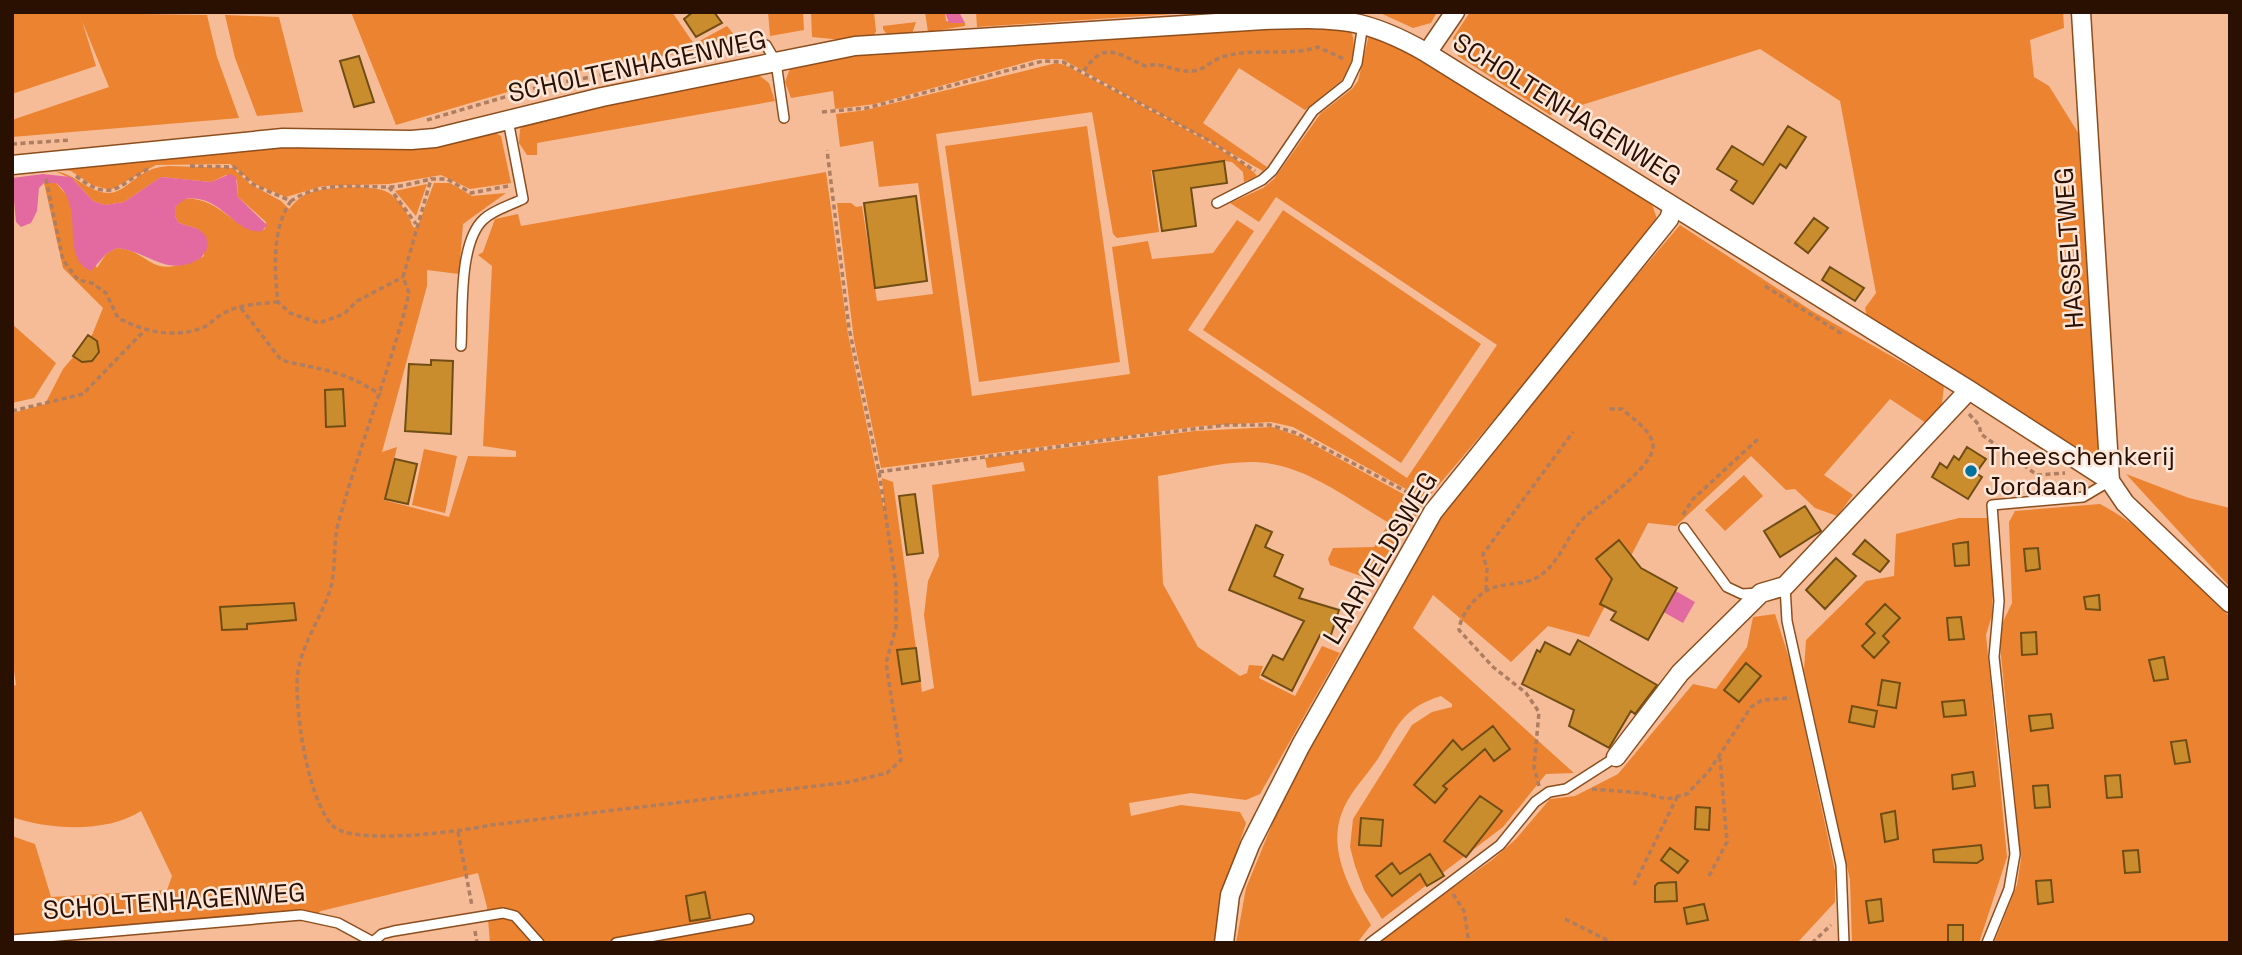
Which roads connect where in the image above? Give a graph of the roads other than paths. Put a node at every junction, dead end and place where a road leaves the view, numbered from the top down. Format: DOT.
graph roads {
  1 [pos="1455,12"];
  2 [pos="2081,12"];
  3 [pos="1363,24"];
  4 [pos="766,46"];
  5 [pos="1427,53"];
  6 [pos="776,62"];
  7 [pos="784,118"];
  8 [pos="509,120"];
  9 [pos="12,165"];
  10 [pos="1217,203"];
  11 [pos="1673,206"];
  12 [pos="461,346"];
  13 [pos="1964,396"];
  14 [pos="2110,481"];
  15 [pos="1684,528"];
  16 [pos="1785,586"];
  17 [pos="1761,593"];
  18 [pos="2230,603"];
  19 [pos="1616,757"];
  20 [pos="749,919"];
  21 [pos="12,940"];
  22 [pos="29,940"];
  23 [pos="375,942"];
  24 [pos="539,943"];
  25 [pos="616,943"];
  26 [pos="1224,943"];
  27 [pos="1370,943"];
  28 [pos="1844,943"];
  29 [pos="1987,943"];
  1 -- 5 [label="street"];
  2 -- 14 [label="street, HASSELTWEG"];
  3 -- 5 [label="street, SCHOLTENHAGENWEG"];
  3 -- 6 [label="street, SCHOLTENHAGENWEG"];
  3 -- 10 [label="lane"];
  4 -- 6 [label="lane"];
  5 -- 11 [label="street, SCHOLTENHAGENWEG"];
  6 -- 7 [label="lane"];
  6 -- 8 [label="street, SCHOLTENHAGENWEG"];
  8 -- 9 [label="street, SCHOLTENHAGENWEG"];
  8 -- 12 [label="lane"];
  11 -- 13 [label="street, SCHOLTENHAGENWEG"];
  11 -- 26 [label="street, LAARVELDSWEG"];
  13 -- 14 [label="street, SCHOLTENHAGENWEG"];
  13 -- 16 [label="street"];
  14 -- 18 [label="street, SCHOLTENHAGENWEG"];
  14 -- 29 [label="lane"];
  15 -- 17 [label="lane"];
  16 -- 17 [label="street"];
  16 -- 28 [label="lane"];
  17 -- 19 [label="street"];
  19 -- 27 [label="lane"];
  20 -- 25 [label="lane"];
  21 -- 22 [label="lane, SCHOLTENHAGENWEG"];
  22 -- 23 [label="lane, SCHOLTENHAGENWEG"];
  23 -- 24 [label="lane"];
}
